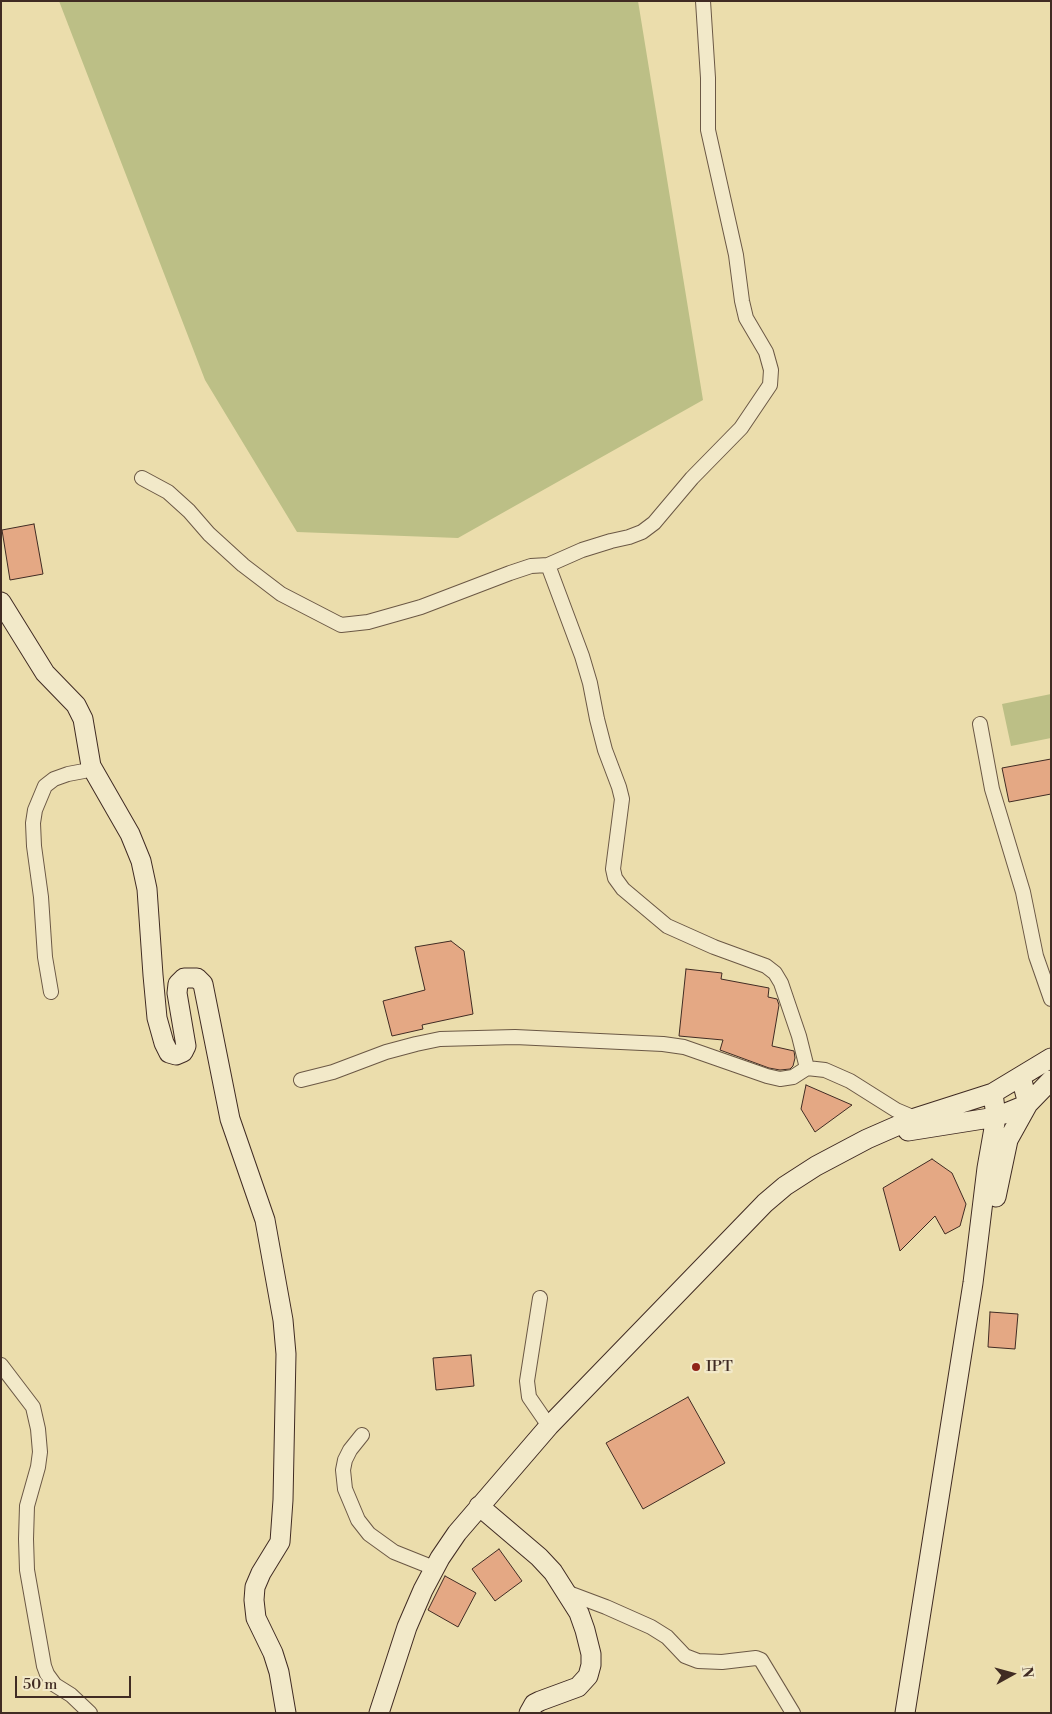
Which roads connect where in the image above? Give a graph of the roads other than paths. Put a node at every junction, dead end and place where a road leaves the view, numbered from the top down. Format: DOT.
graph roads {
  1 [pos="703,1"];
  2 [pos="142,478"];
  3 [pos="548,566"];
  4 [pos="1,602"];
  5 [pos="980,724"];
  6 [pos="91,766"];
  7 [pos="51,992"];
  8 [pos="1051,999"];
  9 [pos="1051,1058"];
  10 [pos="807,1068"];
  11 [pos="1021,1077"];
  12 [pos="301,1080"];
  13 [pos="1050,1084"];
  14 [pos="994,1093"];
  15 [pos="1028,1104"];
  16 [pos="996,1117"];
  17 [pos="915,1118"];
  18 [pos="867,1139"];
  19 [pos="973,1283"];
  20 [pos="540,1298"];
  21 [pos="1,1365"];
  22 [pos="549,1426"];
  23 [pos="362,1435"];
  24 [pos="479,1506"];
  25 [pos="434,1568"];
  26 [pos="566,1592"];
  27 [pos="90,1713"];
  28 [pos="286,1713"];
  29 [pos="379,1713"];
  30 [pos="529,1713"];
  31 [pos="794,1713"];
  32 [pos="905,1713"];
  1 -- 3 [label="street"];
  2 -- 3 [label="street"];
  3 -- 10 [label="street"];
  4 -- 6 [label="main road"];
  5 -- 8 [label="street"];
  6 -- 7 [label="street"];
  6 -- 28 [label="main road"];
  9 -- 11 [label="main road"];
  10 -- 12 [label="street"];
  10 -- 17 [label="street"];
  11 -- 14 [label="main road"];
  11 -- 15 [label="main road"];
  13 -- 15 [label="main road"];
  14 -- 16 [label="main road"];
  14 -- 17 [label="main road"];
  15 -- 16 [label="main road"];
  15 -- 19 [label="main road"];
  16 -- 18 [label="main road"];
  16 -- 19 [label="main road"];
  17 -- 18 [label="main road"];
  18 -- 22 [label="main road"];
  19 -- 32 [label="main road"];
  20 -- 22 [label="street"];
  21 -- 27 [label="street"];
  22 -- 24 [label="main road"];
  23 -- 25 [label="street"];
  24 -- 25 [label="main road"];
  24 -- 26 [label="main road"];
  25 -- 29 [label="main road"];
  26 -- 30 [label="main road"];
  26 -- 31 [label="street"];
}
